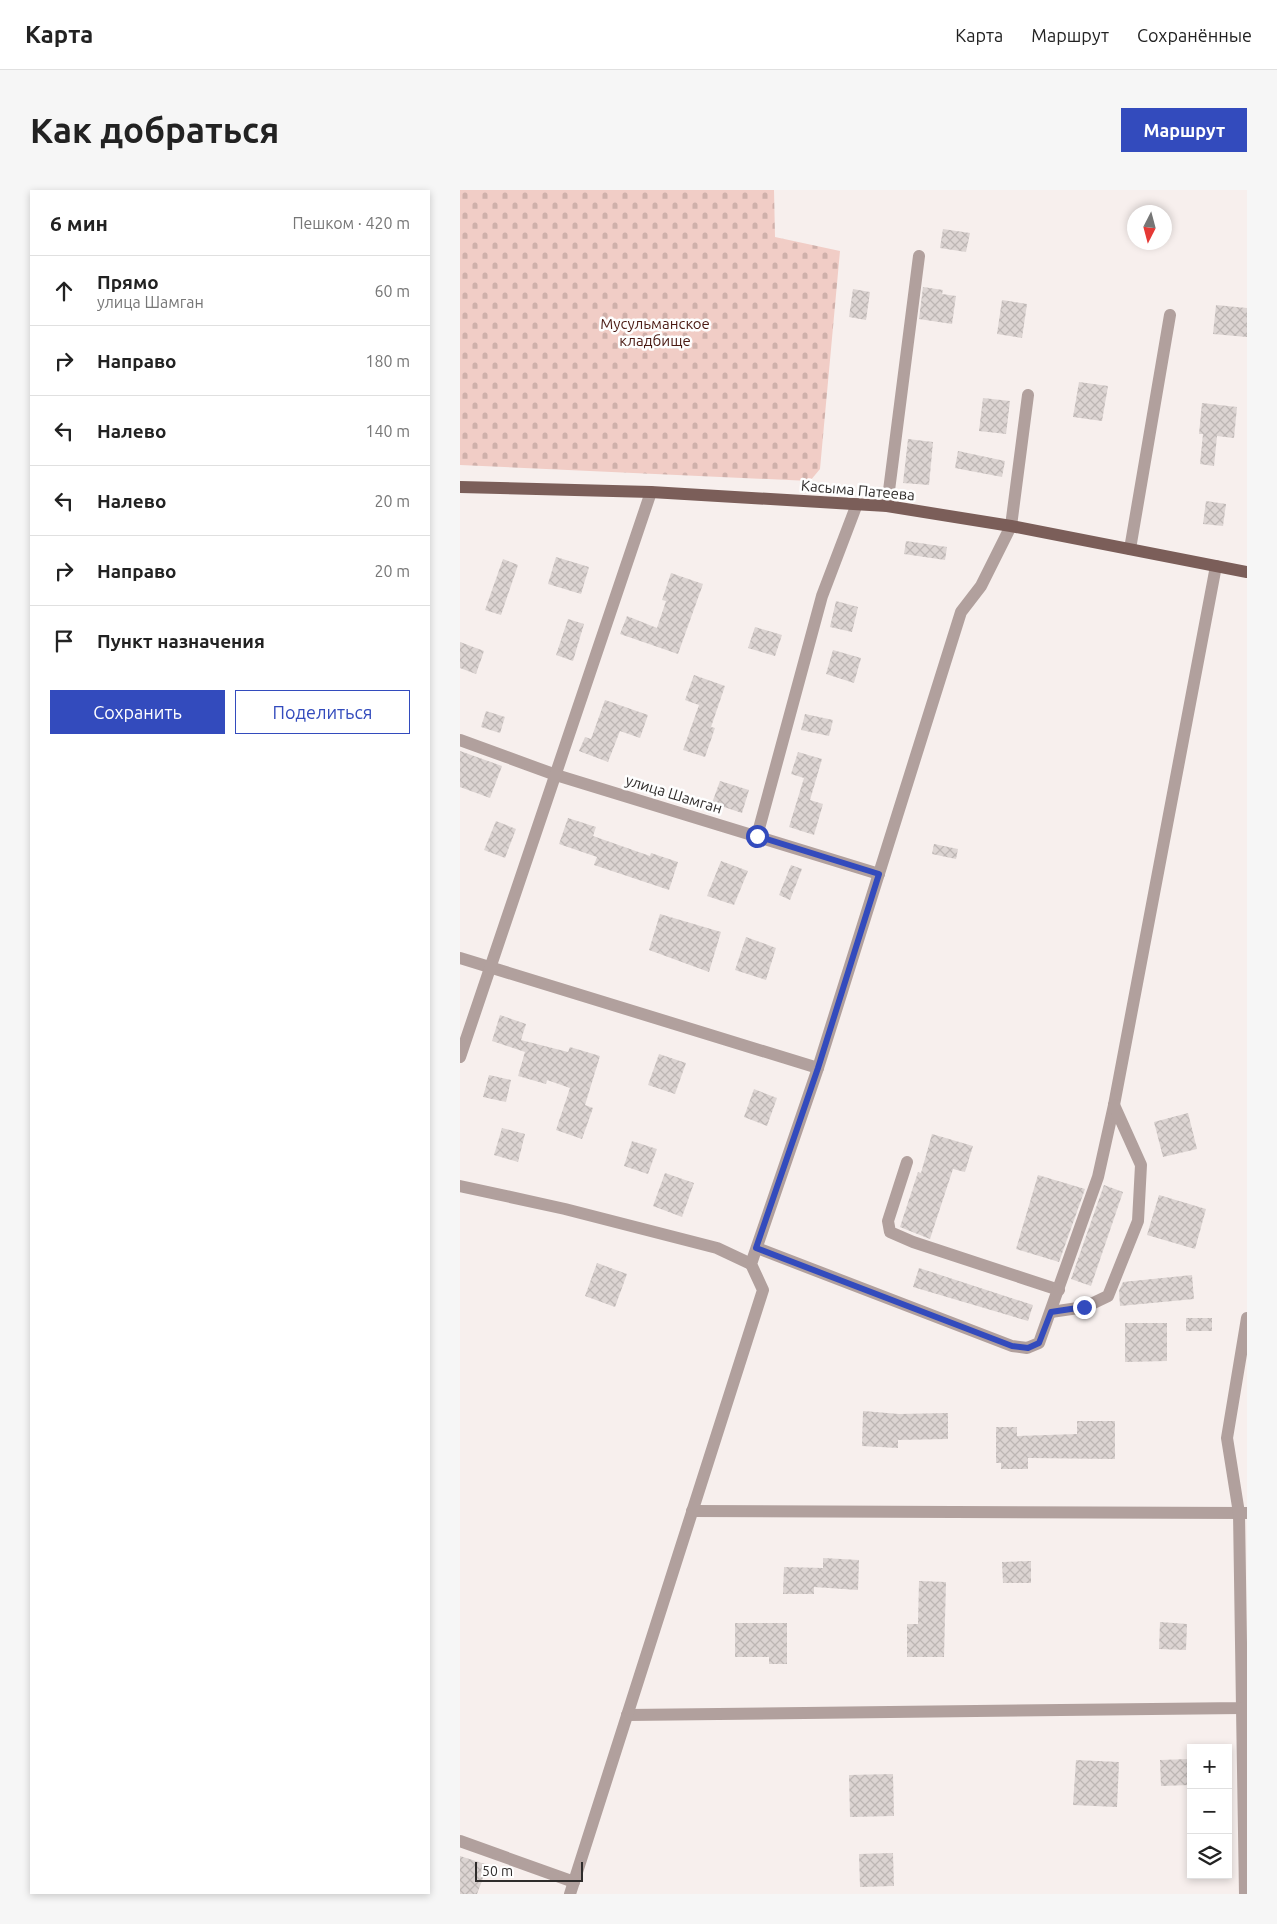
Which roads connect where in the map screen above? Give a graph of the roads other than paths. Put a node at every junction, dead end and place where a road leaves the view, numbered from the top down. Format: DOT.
graph roads {
  1 [pos="919,256"];
  2 [pos="1170,315"];
  3 [pos="1028,395"];
  4 [pos="460,487"];
  5 [pos="651,492"];
  6 [pos="856,504"];
  7 [pos="887,506"];
  8 [pos="1011,526"];
  9 [pos="1130,549"];
  10 [pos="1216,566"];
  11 [pos="1247,572"];
  12 [pos="460,740"];
  13 [pos="556,775"];
  14 [pos="757,836"];
  15 [pos="879,874"];
  16 [pos="460,958"];
  17 [pos="491,967"];
  18 [pos="460,1057"];
  19 [pos="818,1068"];
  20 [pos="1114,1105"];
  21 [pos="906,1162"];
  22 [pos="460,1186"];
  23 [pos="756,1248"];
  24 [pos="751,1264"];
  25 [pos="1059,1290"];
  26 [pos="1051,1312"];
  27 [pos="1247,1318"];
  28 [pos="692,1511"];
  29 [pos="1243,1513"];
  30 [pos="1244,1708"];
  31 [pos="627,1715"];
  32 [pos="460,1841"];
  33 [pos="572,1888"];
  34 [pos="1245,1894"];
  1 -- 7 [label="street"];
  2 -- 9 [label="street"];
  3 -- 8 [label="street"];
  4 -- 5 [label="main road, Касыма Патеева"];
  5 -- 6 [label="main road, Касыма Патеева"];
  5 -- 13 [label="street"];
  6 -- 7 [label="main road, Касыма Патеева"];
  6 -- 14 [label="street"];
  7 -- 8 [label="main road, Касыма Патеева"];
  8 -- 9 [label="main road, Касыма Патеева"];
  8 -- 15 [label="street"];
  9 -- 10 [label="main road, Касыма Патеева"];
  10 -- 11 [label="main road, Касыма Патеева"];
  10 -- 20 [label="street"];
  12 -- 13 [label="street, улица Шамган"];
  13 -- 14 [label="street, улица Шамган"];
  13 -- 17 [label="street"];
  14 -- 15 [label="street, улица Шамган"];
  15 -- 19 [label="street"];
  16 -- 17 [label="street"];
  17 -- 18 [label="street"];
  17 -- 19 [label="street"];
  19 -- 23 [label="street"];
  20 -- 25 [label="street"];
  20 -- 26 [label="street"];
  21 -- 25 [label="street"];
  22 -- 24 [label="street"];
  23 -- 24 [label="street"];
  23 -- 26 [label="street"];
  24 -- 28 [label="street"];
  25 -- 26 [label="street"];
  27 -- 29 [label="street"];
  28 -- 29 [label="street"];
  28 -- 31 [label="street"];
  29 -- 30 [label="street"];
  30 -- 31 [label="street"];
  30 -- 34 [label="street"];
  31 -- 33 [label="street"];
  32 -- 33 [label="street"];
}
